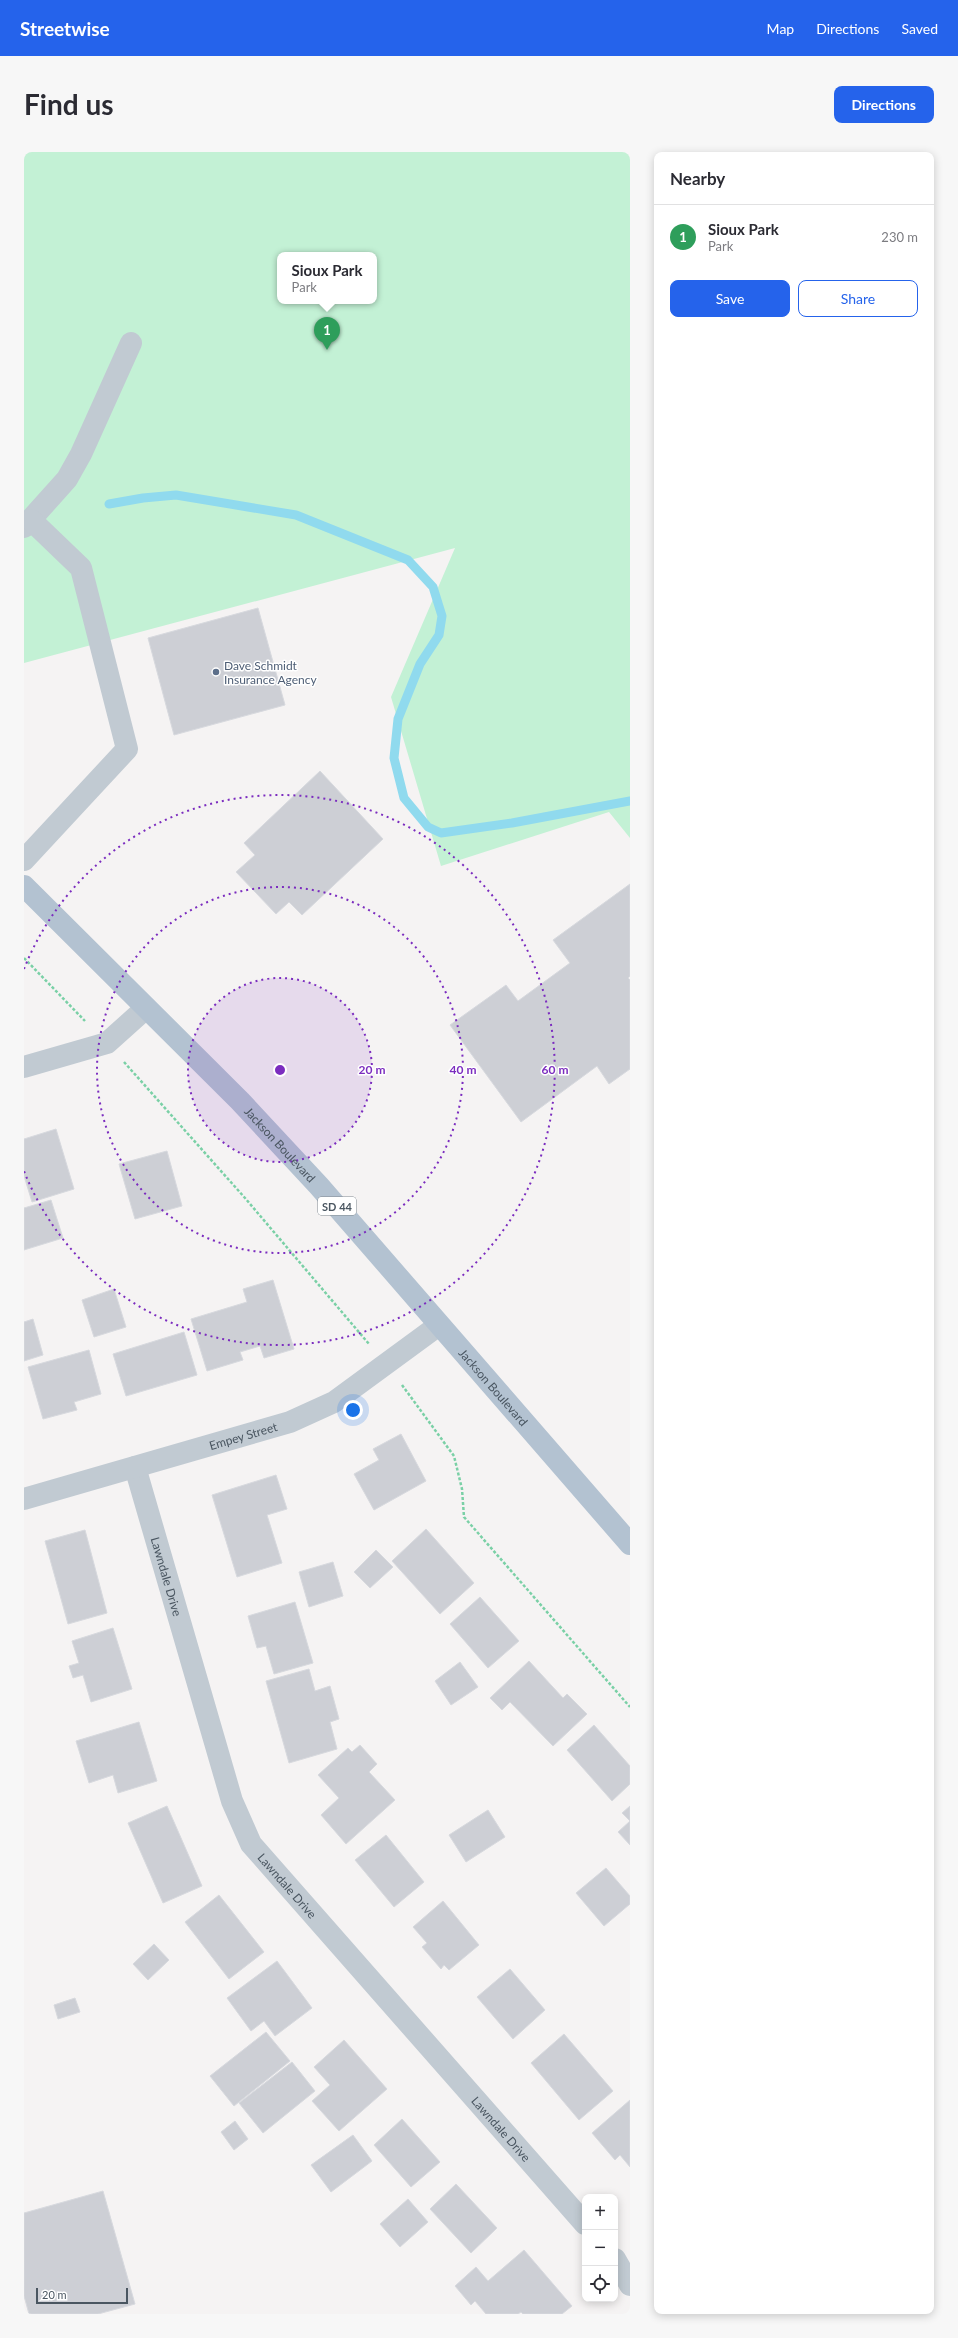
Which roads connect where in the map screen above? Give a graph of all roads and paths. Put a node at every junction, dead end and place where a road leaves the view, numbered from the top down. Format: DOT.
graph roads {
  1 [pos="131,343"];
  2 [pos="27,524"];
  3 [pos="24,860"];
  4 [pos="24,886"];
  5 [pos="24,958"];
  6 [pos="146,1008"];
  7 [pos="107,1043"];
  8 [pos="24,1067"];
  9 [pos="439,1325"];
  10 [pos="386,1365"];
  11 [pos="135,1467"];
  12 [pos="24,1499"];
  13 [pos="630,1544"];
  14 [pos="630,1707"];
  15 [pos="582,2221"];
  16 [pos="618,2264"];
  17 [pos="630,2285"];
  1 -- 2 [label="street"];
  2 -- 3 [label="street"];
  4 -- 6 [label="main road, Jackson Boulevard / SD 44"];
  5 -- 7 [label="path"];
  6 -- 7 [label="street"];
  6 -- 9 [label="main road, Jackson Boulevard / SD 44"];
  7 -- 8 [label="street"];
  7 -- 10 [label="path"];
  9 -- 10 [label="street, Empey Street"];
  9 -- 13 [label="main road, Jackson Boulevard / SD 44"];
  10 -- 11 [label="street, Empey Street"];
  10 -- 14 [label="path"];
  11 -- 12 [label="street, Empey Street"];
  11 -- 15 [label="street, Lawndale Drive"];
  16 -- 17 [label="street"];
}
